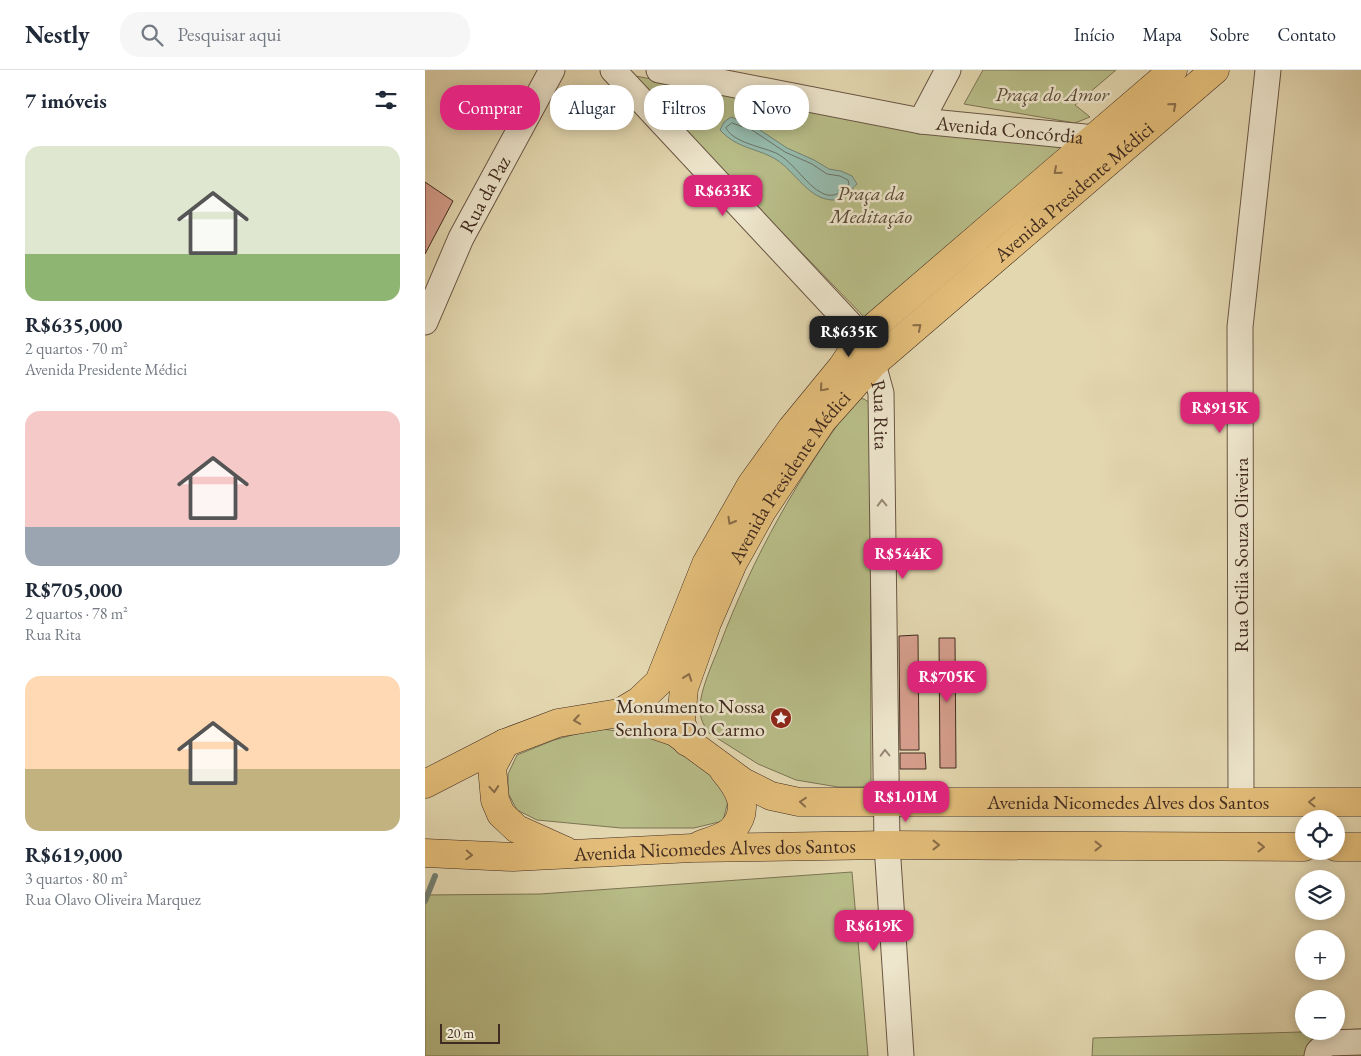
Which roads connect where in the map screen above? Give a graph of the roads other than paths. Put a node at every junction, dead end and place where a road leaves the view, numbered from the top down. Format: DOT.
graph roads {
  1 [pos="552,70"];
  2 [pos="613,70"];
  3 [pos="659,70"];
  4 [pos="948,70"];
  5 [pos="1173,70"];
  6 [pos="1215,70"];
  7 [pos="1268,70"];
  8 [pos="921,121"];
  9 [pos="1095,138"];
  10 [pos="425,322"];
  11 [pos="862,337"];
  12 [pos="873,364"];
  13 [pos="619,713"];
  14 [pos="687,742"];
  15 [pos="505,743"];
  16 [pos="719,765"];
  17 [pos="425,784"];
  18 [pos="886,802"];
  19 [pos="1241,802"];
  20 [pos="1361,802"];
  21 [pos="887,845"];
  22 [pos="1295,847"];
  23 [pos="1345,847"];
  24 [pos="1361,847"];
  25 [pos="692,848"];
  26 [pos="425,853"];
  27 [pos="571,853"];
  28 [pos="1361,1042"];
  29 [pos="901,1056"];
  30 [pos="1317,1056"];
  1 -- 10 [label="street, Rua da Paz"];
  2 -- 11 [label="street, Rua Rita"];
  3 -- 8 [label="street, Avenida Concórdia"];
  4 -- 8 [label="street"];
  5 -- 9 [label="main road, Avenida Presidente Médici"];
  12 -- 6 [label="main road, Avenida Presidente Médici, one-way"];
  7 -- 19 [label="street, Rua Otilia Souza Oliveira"];
  8 -- 9 [label="street, Avenida Concórdia"];
  9 -- 11 [label="main road, Avenida Presidente Médici, one-way"];
  11 -- 12 [label="street, Rua Rita"];
  11 -- 13 [label="main road, Avenida Presidente Médici, one-way"];
  14 -- 12 [label="main road, Avenida Presidente Médici, one-way"];
  18 -- 12 [label="street, Rua Rita, one-way"];
  13 -- 14 [label="main road, Avenida Nicomedes Alves dos Santos"];
  13 -- 15 [label="main road, Avenida Nicomedes Alves dos Santos, one-way"];
  14 -- 16 [label="main road, Avenida Nicomedes Alves dos Santos"];
  15 -- 17 [label="main road, Avenida Nicomedes Alves dos Santos"];
  15 -- 27 [label="main road, one-way"];
  18 -- 16 [label="main road, Avenida Nicomedes Alves dos Santos, one-way"];
  16 -- 25 [label="main road"];
  18 -- 19 [label="main road, Avenida Nicomedes Alves dos Santos"];
  18 -- 21 [label="street, Rua Rita"];
  20 -- 19 [label="main road, Avenida Nicomedes Alves dos Santos, one-way"];
  21 -- 22 [label="main road, Avenida Nicomedes Alves dos Santos, one-way"];
  21 -- 25 [label="main road, Avenida Nicomedes Alves dos Santos"];
  21 -- 29 [label="street, Rua Rita"];
  23 -- 24 [label="main road"];
  25 -- 27 [label="main road, Avenida Nicomedes Alves dos Santos"];
  26 -- 27 [label="main road, Avenida Nicomedes Alves dos Santos, one-way"];
  28 -- 30 [label="street"];
}
